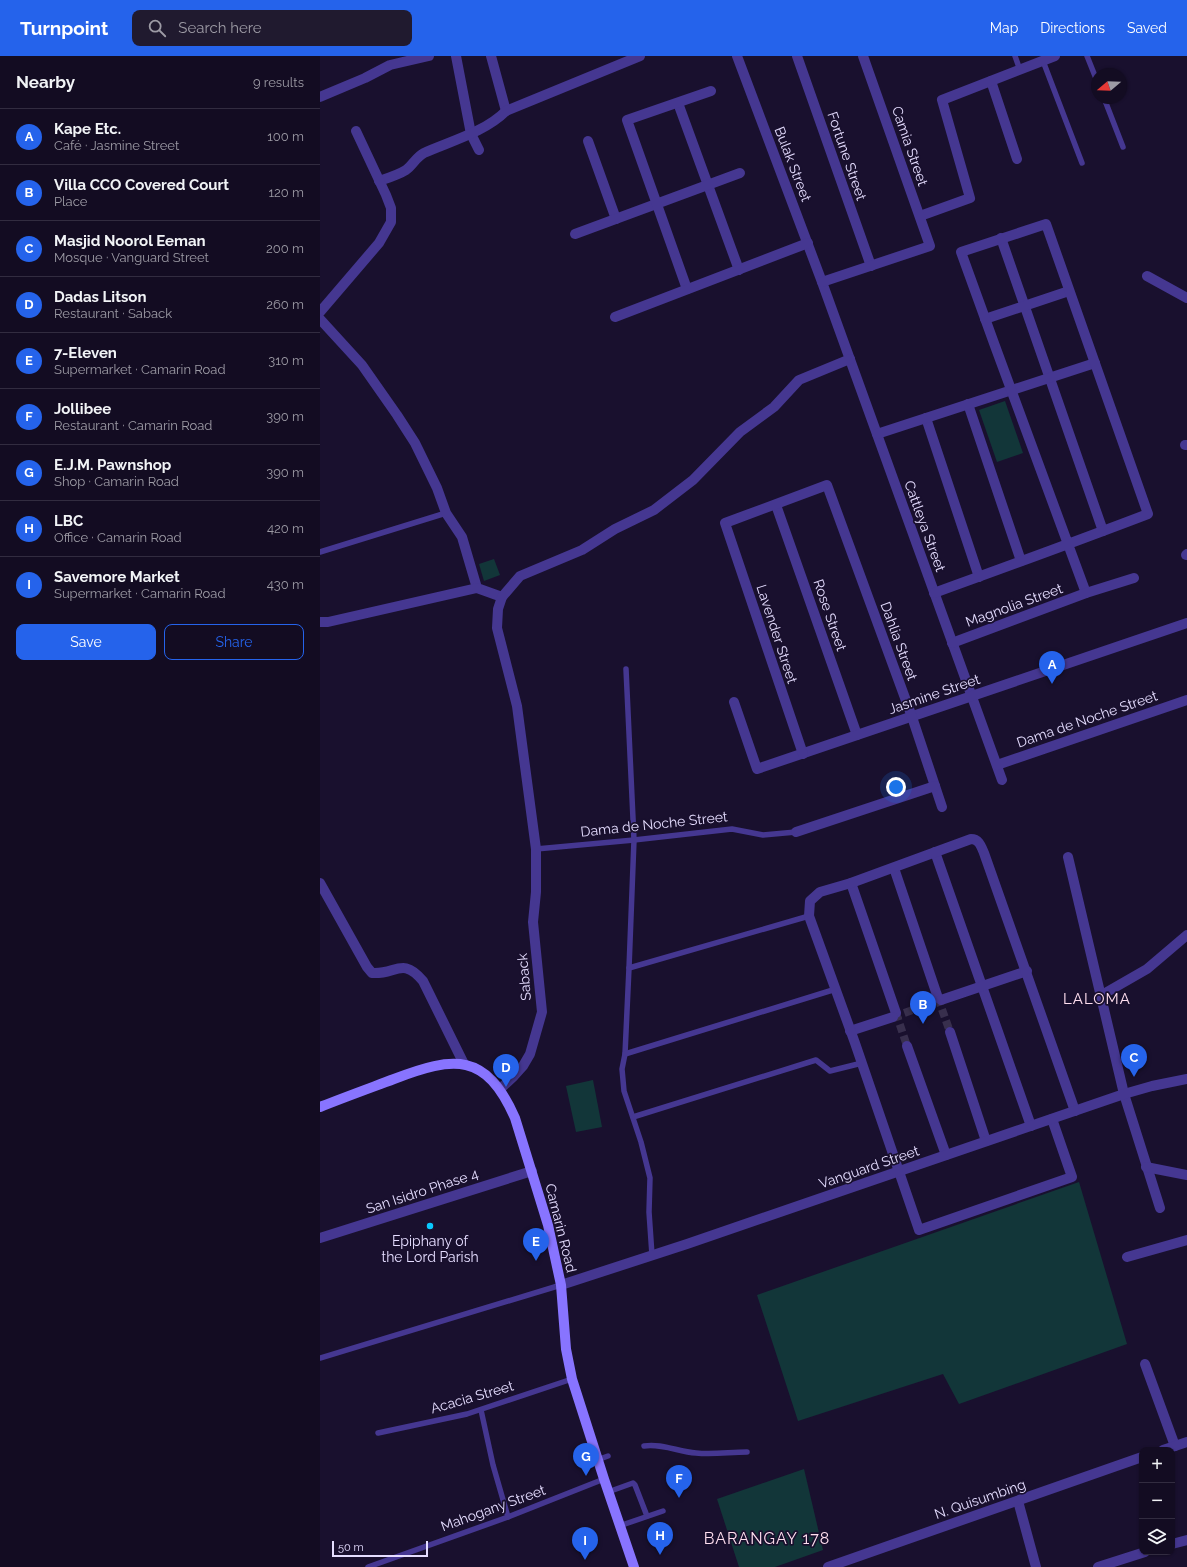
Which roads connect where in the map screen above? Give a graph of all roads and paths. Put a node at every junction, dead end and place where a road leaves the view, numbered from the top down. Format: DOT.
graph roads {
  1 [pos="429,56"];
  2 [pos="456,56"];
  3 [pos="491,56"];
  4 [pos="640,56"];
  5 [pos="737,56"];
  6 [pos="797,56"];
  7 [pos="863,56"];
  8 [pos="1015,56"];
  9 [pos="1055,56"];
  10 [pos="1087,56"];
  11 [pos="1043,61"];
  12 [pos="1092,68"];
  13 [pos="1020,70"];
  14 [pos="991,81"];
  15 [pos="711,91"];
  16 [pos="320,97"];
  17 [pos="678,103"];
  18 [pos="1106,104"];
  19 [pos="506,111"];
  20 [pos="356,131"];
  21 [pos="471,134"];
  22 [pos="588,141"];
  23 [pos="1124,148"];
  24 [pos="479,150"];
  25 [pos="1017,160"];
  26 [pos="1082,163"];
  27 [pos="740,173"];
  28 [pos="379,181"];
  29 [pos="708,185"];
  30 [pos="657,204"];
  31 [pos="920,216"];
  32 [pos="616,219"];
  33 [pos="575,234"];
  34 [pos="1001,238"];
  35 [pos="808,243"];
  36 [pos="871,266"];
  37 [pos="739,270"];
  38 [pos="1147,276"];
  39 [pos="822,282"];
  40 [pos="687,289"];
  41 [pos="1069,291"];
  42 [pos="1187,298"];
  43 [pos="1025,306"];
  44 [pos="320,312"];
  45 [pos="615,317"];
  46 [pos="320,319"];
  47 [pos="985,319"];
  48 [pos="850,359"];
  49 [pos="1095,363"];
  50 [pos="1050,377"];
  51 [pos="1011,390"];
  52 [pos="968,404"];
  53 [pos="926,418"];
  54 [pos="877,434"];
  55 [pos="776,505"];
  56 [pos="446,513"];
  57 [pos="1103,531"];
  58 [pos="1068,544"];
  59 [pos="320,552"];
  60 [pos="1021,561"];
  61 [pos="979,577"];
  62 [pos="1134,578"];
  63 [pos="477,588"];
  64 [pos="934,593"];
  65 [pos="1086,594"];
  66 [pos="502,597"];
  67 [pos="320,622"];
  68 [pos="1187,623"];
  69 [pos="952,643"];
  70 [pos="626,669"];
  71 [pos="972,696"];
  72 [pos="1187,700"];
  73 [pos="734,702"];
  74 [pos="912,717"];
  75 [pos="857,735"];
  76 [pos="803,754"];
  77 [pos="997,765"];
  78 [pos="1002,780"];
  79 [pos="935,786"];
  80 [pos="942,807"];
  81 [pos="796,832"];
  82 [pos="634,840"];
  83 [pos="536,849"];
  84 [pos="935,852"];
  85 [pos="1068,857"];
  86 [pos="894,868"];
  87 [pos="320,883"];
  88 [pos="851,883"];
  89 [pos="809,916"];
  90 [pos="1187,934"];
  91 [pos="629,968"];
  92 [pos="1027,971"];
  93 [pos="982,986"];
  94 [pos="836,989"];
  95 [pos="1100,996"];
  96 [pos="850,1031"];
  97 [pos="950,1032"];
  98 [pos="907,1046"];
  99 [pos="624,1054"];
  100 [pos="862,1063"];
  101 [pos="464,1064"];
  102 [pos="1187,1079"];
  103 [pos="500,1089"];
  104 [pos="1124,1094"];
  105 [pos="320,1107"];
  106 [pos="1075,1111"];
  107 [pos="633,1117"];
  108 [pos="1052,1119"];
  109 [pos="1031,1126"];
  110 [pos="986,1141"];
  111 [pos="946,1155"];
  112 [pos="1146,1167"];
  113 [pos="532,1171"];
  114 [pos="899,1172"];
  115 [pos="1187,1175"];
  116 [pos="1160,1208"];
  117 [pos="320,1238"];
  118 [pos="1187,1240"];
  119 [pos="652,1255"];
  120 [pos="1127,1258"];
  121 [pos="561,1285"];
  122 [pos="320,1358"];
  123 [pos="1144,1364"];
  124 [pos="572,1379"];
  125 [pos="481,1410"];
  126 [pos="378,1433"];
  127 [pos="1187,1442"];
  128 [pos="644,1446"];
  129 [pos="1175,1446"];
  130 [pos="1172,1447"];
  131 [pos="747,1452"];
  132 [pos="608,1456"];
  133 [pos="1139,1458"];
  134 [pos="597,1460"];
  135 [pos="604,1479"];
  136 [pos="608,1492"];
  137 [pos="1018,1501"];
  138 [pos="663,1511"];
  139 [pos="647,1516"];
  140 [pos="508,1517"];
  141 [pos="619,1526"];
  142 [pos="1187,1540"];
  143 [pos="1175,1543"];
  144 [pos="1139,1554"];
  145 [pos="368,1567"];
  146 [pos="634,1567"];
  147 [pos="828,1567"];
  148 [pos="1036,1567"];
  149 [pos="1098,1567"];
  1 -- 16 [label="street"];
  2 -- 21 [label="street"];
  3 -- 19 [label="street"];
  4 -- 19 [label="street"];
  5 -- 35 [label="street, Bulak Street"];
  6 -- 36 [label="street, Fortune Street"];
  7 -- 31 [label="street, Camia Street"];
  8 -- 13 [label="lane"];
  9 -- 11 [label="street"];
  10 -- 12 [label="lane"];
  11 -- 13 [label="street"];
  11 -- 26 [label="lane"];
  13 -- 14 [label="street"];
  14 -- 25 [label="street"];
  14 -- 31 [label="street"];
  15 -- 17 [label="street"];
  17 -- 29 [label="street"];
  17 -- 30 [label="street"];
  18 -- 23 [label="lane"];
  19 -- 21 [label="street"];
  20 -- 28 [label="street"];
  21 -- 24 [label="street"];
  21 -- 28 [label="street"];
  22 -- 32 [label="street"];
  27 -- 29 [label="street"];
  28 -- 44 [label="street"];
  29 -- 30 [label="street"];
  29 -- 37 [label="street"];
  30 -- 32 [label="street"];
  30 -- 40 [label="street"];
  31 -- 36 [label="street, Camia Street"];
  32 -- 33 [label="street"];
  34 -- 41 [label="street"];
  34 -- 43 [label="street"];
  34 -- 47 [label="street"];
  35 -- 37 [label="street"];
  35 -- 39 [label="street, Bulak Street"];
  36 -- 39 [label="street"];
  37 -- 40 [label="street"];
  38 -- 42 [label="street"];
  39 -- 48 [label="street, Cattleya Street"];
  40 -- 45 [label="street"];
  41 -- 43 [label="street"];
  41 -- 49 [label="street"];
  43 -- 47 [label="street"];
  43 -- 50 [label="street"];
  46 -- 56 [label="street"];
  47 -- 51 [label="street"];
  48 -- 54 [label="street, Cattleya Street"];
  48 -- 66 [label="street"];
  49 -- 50 [label="street"];
  49 -- 57 [label="street"];
  50 -- 51 [label="street"];
  50 -- 57 [label="street"];
  51 -- 52 [label="street"];
  51 -- 58 [label="street"];
  52 -- 53 [label="street"];
  52 -- 60 [label="street"];
  53 -- 54 [label="street"];
  53 -- 61 [label="street"];
  54 -- 64 [label="street, Cattleya Street"];
  55 -- 74 [label="street, Dahlia Street"];
  55 -- 75 [label="street, Rose Street"];
  55 -- 76 [label="street, Lavender Street"];
  56 -- 59 [label="lane"];
  56 -- 63 [label="street"];
  57 -- 58 [label="street"];
  58 -- 60 [label="street"];
  58 -- 65 [label="street"];
  60 -- 61 [label="street"];
  61 -- 64 [label="street"];
  62 -- 65 [label="street, Magnolia Street"];
  63 -- 66 [label="street"];
  63 -- 67 [label="street"];
  64 -- 69 [label="street, Cattleya Street"];
  65 -- 69 [label="street, Magnolia Street"];
  66 -- 83 [label="street, Saback"];
  68 -- 71 [label="street, Jasmine Street"];
  69 -- 71 [label="street, Cattleya Street"];
  70 -- 82 [label="lane"];
  71 -- 74 [label="street, Jasmine Street"];
  71 -- 77 [label="street, Cattleya Street"];
  72 -- 77 [label="street, Dama de Noche Street"];
  73 -- 76 [label="street, Jasmine Street"];
  74 -- 75 [label="street, Jasmine Street"];
  74 -- 79 [label="street, Dahlia Street"];
  75 -- 76 [label="street, Jasmine Street"];
  77 -- 78 [label="street, Cattleya Street"];
  79 -- 80 [label="street, Dahlia Street"];
  79 -- 81 [label="street, Dama de Noche Street"];
  81 -- 82 [label="lane, Dama de Noche Street"];
  82 -- 83 [label="lane, Dama de Noche Street"];
  82 -- 91 [label="lane"];
  83 -- 103 [label="street, Saback"];
  84 -- 86 [label="street"];
  84 -- 92 [label="street"];
  84 -- 93 [label="street"];
  85 -- 95 [label="street"];
  86 -- 88 [label="street"];
  86 -- 93 [label="street"];
  87 -- 101 [label="street"];
  88 -- 89 [label="street"];
  88 -- 96 [label="street"];
  89 -- 91 [label="lane"];
  89 -- 94 [label="street"];
  90 -- 95 [label="street"];
  91 -- 99 [label="lane"];
  92 -- 93 [label="street"];
  92 -- 106 [label="street"];
  93 -- 109 [label="street"];
  94 -- 96 [label="street"];
  94 -- 99 [label="lane"];
  95 -- 104 [label="street"];
  96 -- 100 [label="street"];
  97 -- 110 [label="street"];
  98 -- 111 [label="street"];
  99 -- 107 [label="lane"];
  100 -- 107 [label="lane"];
  100 -- 114 [label="street"];
  101 -- 103 [label="main road, Camarin Road"];
  101 -- 105 [label="main road, Camarin Road"];
  102 -- 104 [label="street, Vanguard Street"];
  103 -- 113 [label="main road, Camarin Road"];
  104 -- 106 [label="street, Vanguard Street"];
  104 -- 112 [label="street"];
  106 -- 108 [label="street, Vanguard Street"];
  107 -- 119 [label="lane"];
  108 -- 109 [label="street, Vanguard Street"];
  108 -- 114 [label="street"];
  109 -- 110 [label="street, Vanguard Street"];
  110 -- 111 [label="street, Vanguard Street"];
  111 -- 114 [label="street, Vanguard Street"];
  112 -- 115 [label="street"];
  112 -- 116 [label="street"];
  113 -- 117 [label="street, San Isidro Phase 4"];
  113 -- 121 [label="main road, Camarin Road"];
  114 -- 119 [label="street, Vanguard Street"];
  118 -- 120 [label="street"];
  119 -- 121 [label="street, Vanguard Street"];
  121 -- 122 [label="lane"];
  121 -- 124 [label="main road, Camarin Road"];
  123 -- 129 [label="street"];
  124 -- 125 [label="lane, Acacia Street"];
  124 -- 134 [label="main road, Camarin Road"];
  125 -- 126 [label="lane, Acacia Street"];
  125 -- 140 [label="lane"];
  127 -- 129 [label="street"];
  128 -- 131 [label="lane"];
  129 -- 130 [label="street"];
  132 -- 134 [label="lane"];
  133 -- 137 [label="street, N. Quisumbing"];
  134 -- 135 [label="main road, Camarin Road"];
  135 -- 136 [label="main road, Camarin Road"];
  135 -- 140 [label="lane, Mahogany Street"];
  136 -- 139 [label="lane"];
  136 -- 141 [label="main road, Camarin Road"];
  137 -- 147 [label="street, N. Quisumbing"];
  137 -- 148 [label="street"];
  138 -- 139 [label="lane"];
  139 -- 141 [label="lane"];
  140 -- 145 [label="lane, Mahogany Street"];
  141 -- 146 [label="main road, Camarin Road"];
  142 -- 143 [label="street"];
  144 -- 149 [label="street"];
}
